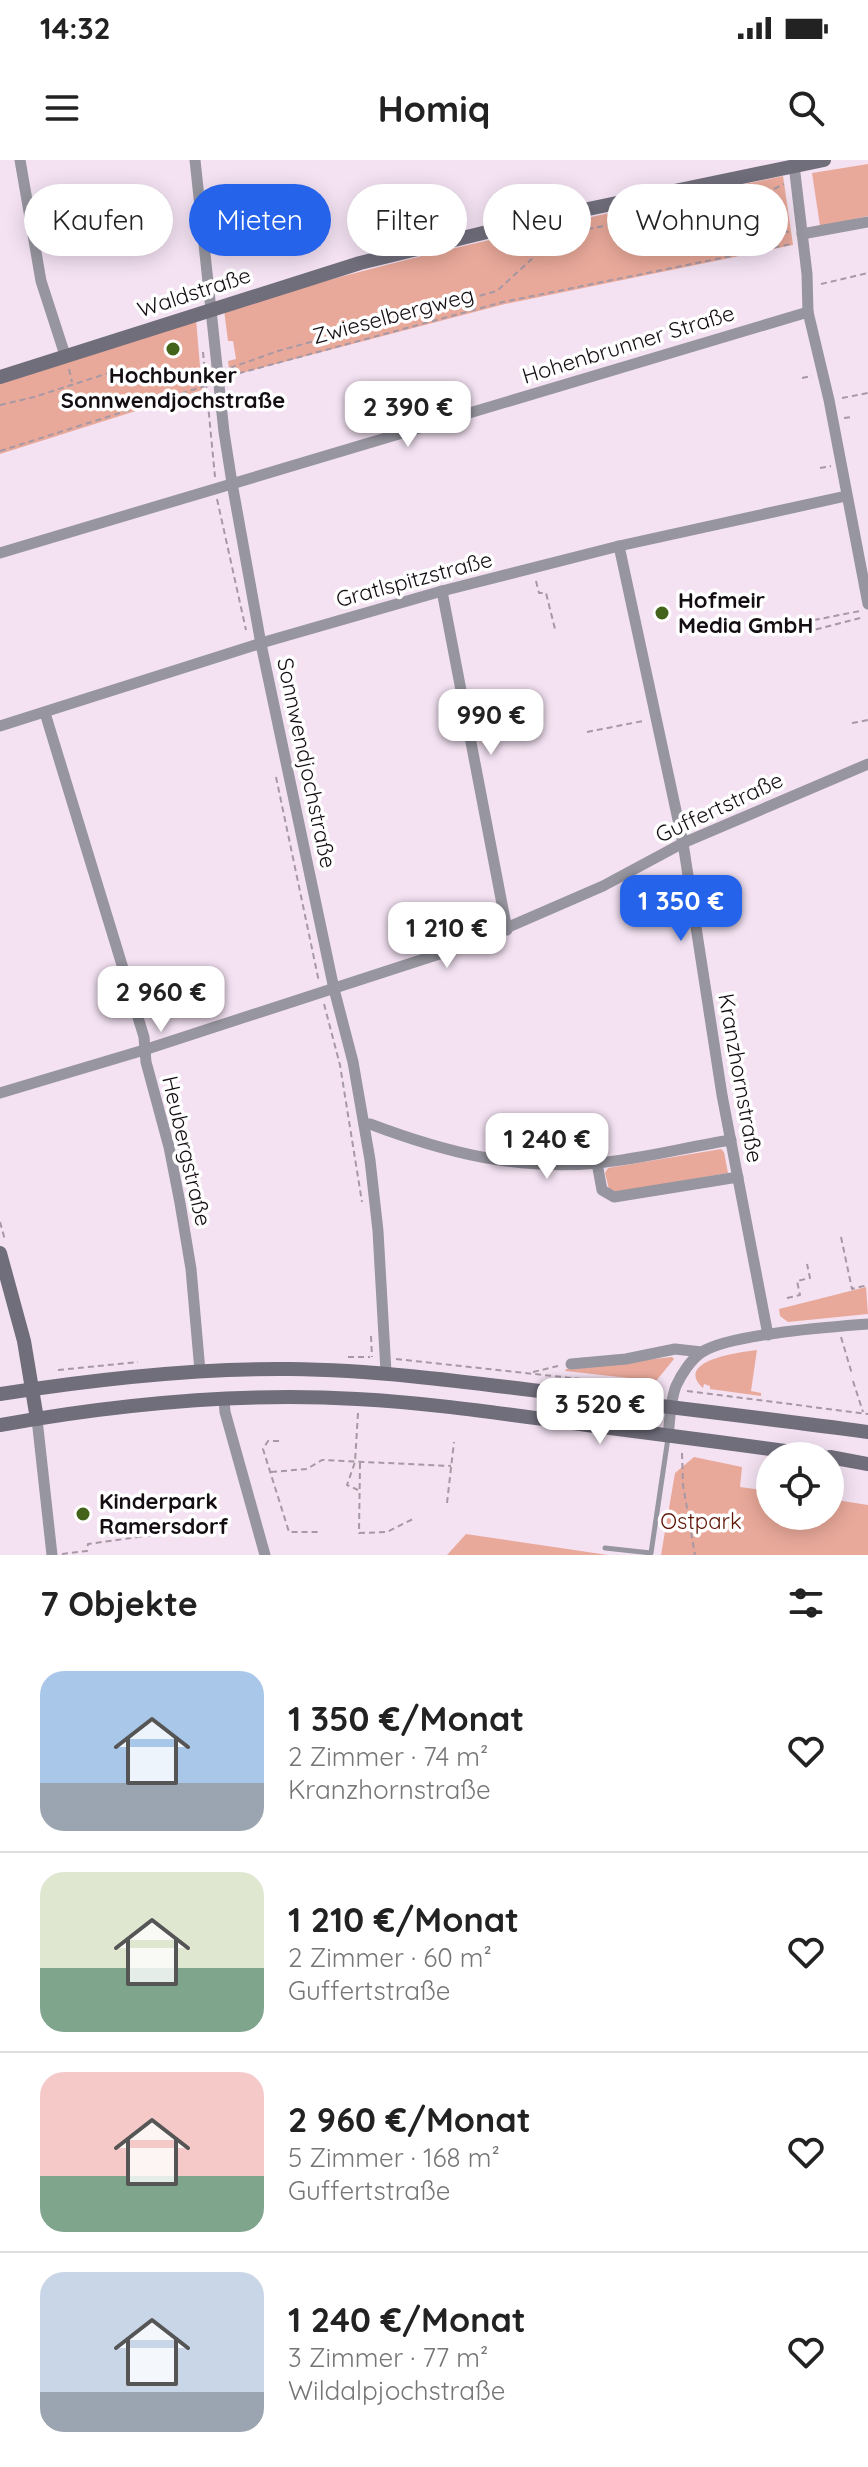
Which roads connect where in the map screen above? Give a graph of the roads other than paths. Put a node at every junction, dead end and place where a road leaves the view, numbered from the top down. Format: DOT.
graph roads {
  1 [pos="20,160"];
  2 [pos="195,160"];
  3 [pos="824,160"];
  4 [pos="794,165"];
  5 [pos="868,222"];
  6 [pos="803,238"];
  7 [pos="211,309"];
  8 [pos="808,312"];
  9 [pos="65,355"];
  10 [pos="0,377"];
  11 [pos="232,483"];
  12 [pos="846,496"];
  13 [pos="619,546"];
  14 [pos="0,553"];
  15 [pos="442,591"];
  16 [pos="865,607"];
  17 [pos="261,644"];
  18 [pos="45,713"];
  19 [pos="0,726"];
  20 [pos="868,764"];
  21 [pos="683,843"];
  22 [pos="507,930"];
  23 [pos="334,989"];
  24 [pos="144,1050"];
  25 [pos="0,1093"];
  26 [pos="364,1124"];
  27 [pos="731,1140"];
  28 [pos="597,1163"];
  29 [pos="738,1177"];
  30 [pos="0,1253"];
  31 [pos="868,1324"];
  32 [pos="768,1335"];
  33 [pos="702,1352"];
  34 [pos="571,1364"];
  35 [pos="200,1371"];
  36 [pos="386,1372"];
  37 [pos="32,1389"];
  38 [pos="0,1394"];
  39 [pos="224,1398"];
  40 [pos="672,1407"];
  41 [pos="37,1419"];
  42 [pos="0,1425"];
  43 [pos="868,1432"];
  44 [pos="668,1436"];
  45 [pos="756,1447"];
  46 [pos="844,1460"];
  47 [pos="868,1464"];
  48 [pos="605,1548"];
  49 [pos="52,1555"];
  50 [pos="265,1555"];
  1 -- 9 [label="street"];
  2 -- 7 [label="street, Sonnwendjochstraße"];
  3 -- 4 [label="main road, Waldstraße"];
  4 -- 6 [label="street"];
  4 -- 7 [label="main road, Waldstraße"];
  5 -- 6 [label="street"];
  6 -- 8 [label="street"];
  7 -- 9 [label="main road, Waldstraße"];
  7 -- 11 [label="street, Sonnwendjochstraße"];
  8 -- 11 [label="street, Hohenbrunner Straße"];
  8 -- 12 [label="street"];
  9 -- 10 [label="main road, Waldstraße"];
  11 -- 14 [label="street, Hohenbrunner Straße"];
  11 -- 17 [label="street, Sonnwendjochstraße"];
  12 -- 13 [label="street, Gratlspitzstraße"];
  12 -- 16 [label="street"];
  13 -- 15 [label="street, Gratlspitzstraße"];
  13 -- 21 [label="street, Kranzhornstraße"];
  15 -- 17 [label="street, Gratlspitzstraße"];
  15 -- 22 [label="street"];
  17 -- 18 [label="street, Gratlspitzstraße"];
  17 -- 23 [label="street, Sonnwendjochstraße"];
  18 -- 19 [label="street, Gratlspitzstraße"];
  18 -- 24 [label="street, Heubergstraße"];
  20 -- 21 [label="street, Guffertstraße"];
  21 -- 22 [label="street, Guffertstraße"];
  21 -- 27 [label="street, Kranzhornstraße"];
  22 -- 23 [label="street, Guffertstraße"];
  23 -- 24 [label="street, Guffertstraße"];
  23 -- 26 [label="street, Sonnwendjochstraße"];
  24 -- 25 [label="street, Guffertstraße"];
  24 -- 35 [label="street, Heubergstraße"];
  26 -- 28 [label="street"];
  26 -- 36 [label="street, Sonnwendjochstraße"];
  27 -- 28 [label="street"];
  27 -- 29 [label="street, Kranzhornstraße"];
  28 -- 29 [label="street"];
  29 -- 32 [label="street, Kranzhornstraße"];
  30 -- 37 [label="main road"];
  31 -- 32 [label="street"];
  32 -- 33 [label="street"];
  33 -- 34 [label="street"];
  33 -- 40 [label="street"];
  35 -- 36 [label="main road"];
  35 -- 37 [label="main road"];
  36 -- 40 [label="main road"];
  37 -- 38 [label="main road"];
  37 -- 41 [label="main road"];
  39 -- 41 [label="main road"];
  39 -- 44 [label="main road"];
  39 -- 50 [label="street"];
  40 -- 43 [label="main road"];
  40 -- 44 [label="street"];
  41 -- 42 [label="main road"];
  41 -- 49 [label="street"];
  44 -- 45 [label="main road"];
  44 -- 48 [label="lane"];
  46 -- 47 [label="main road"];
}
